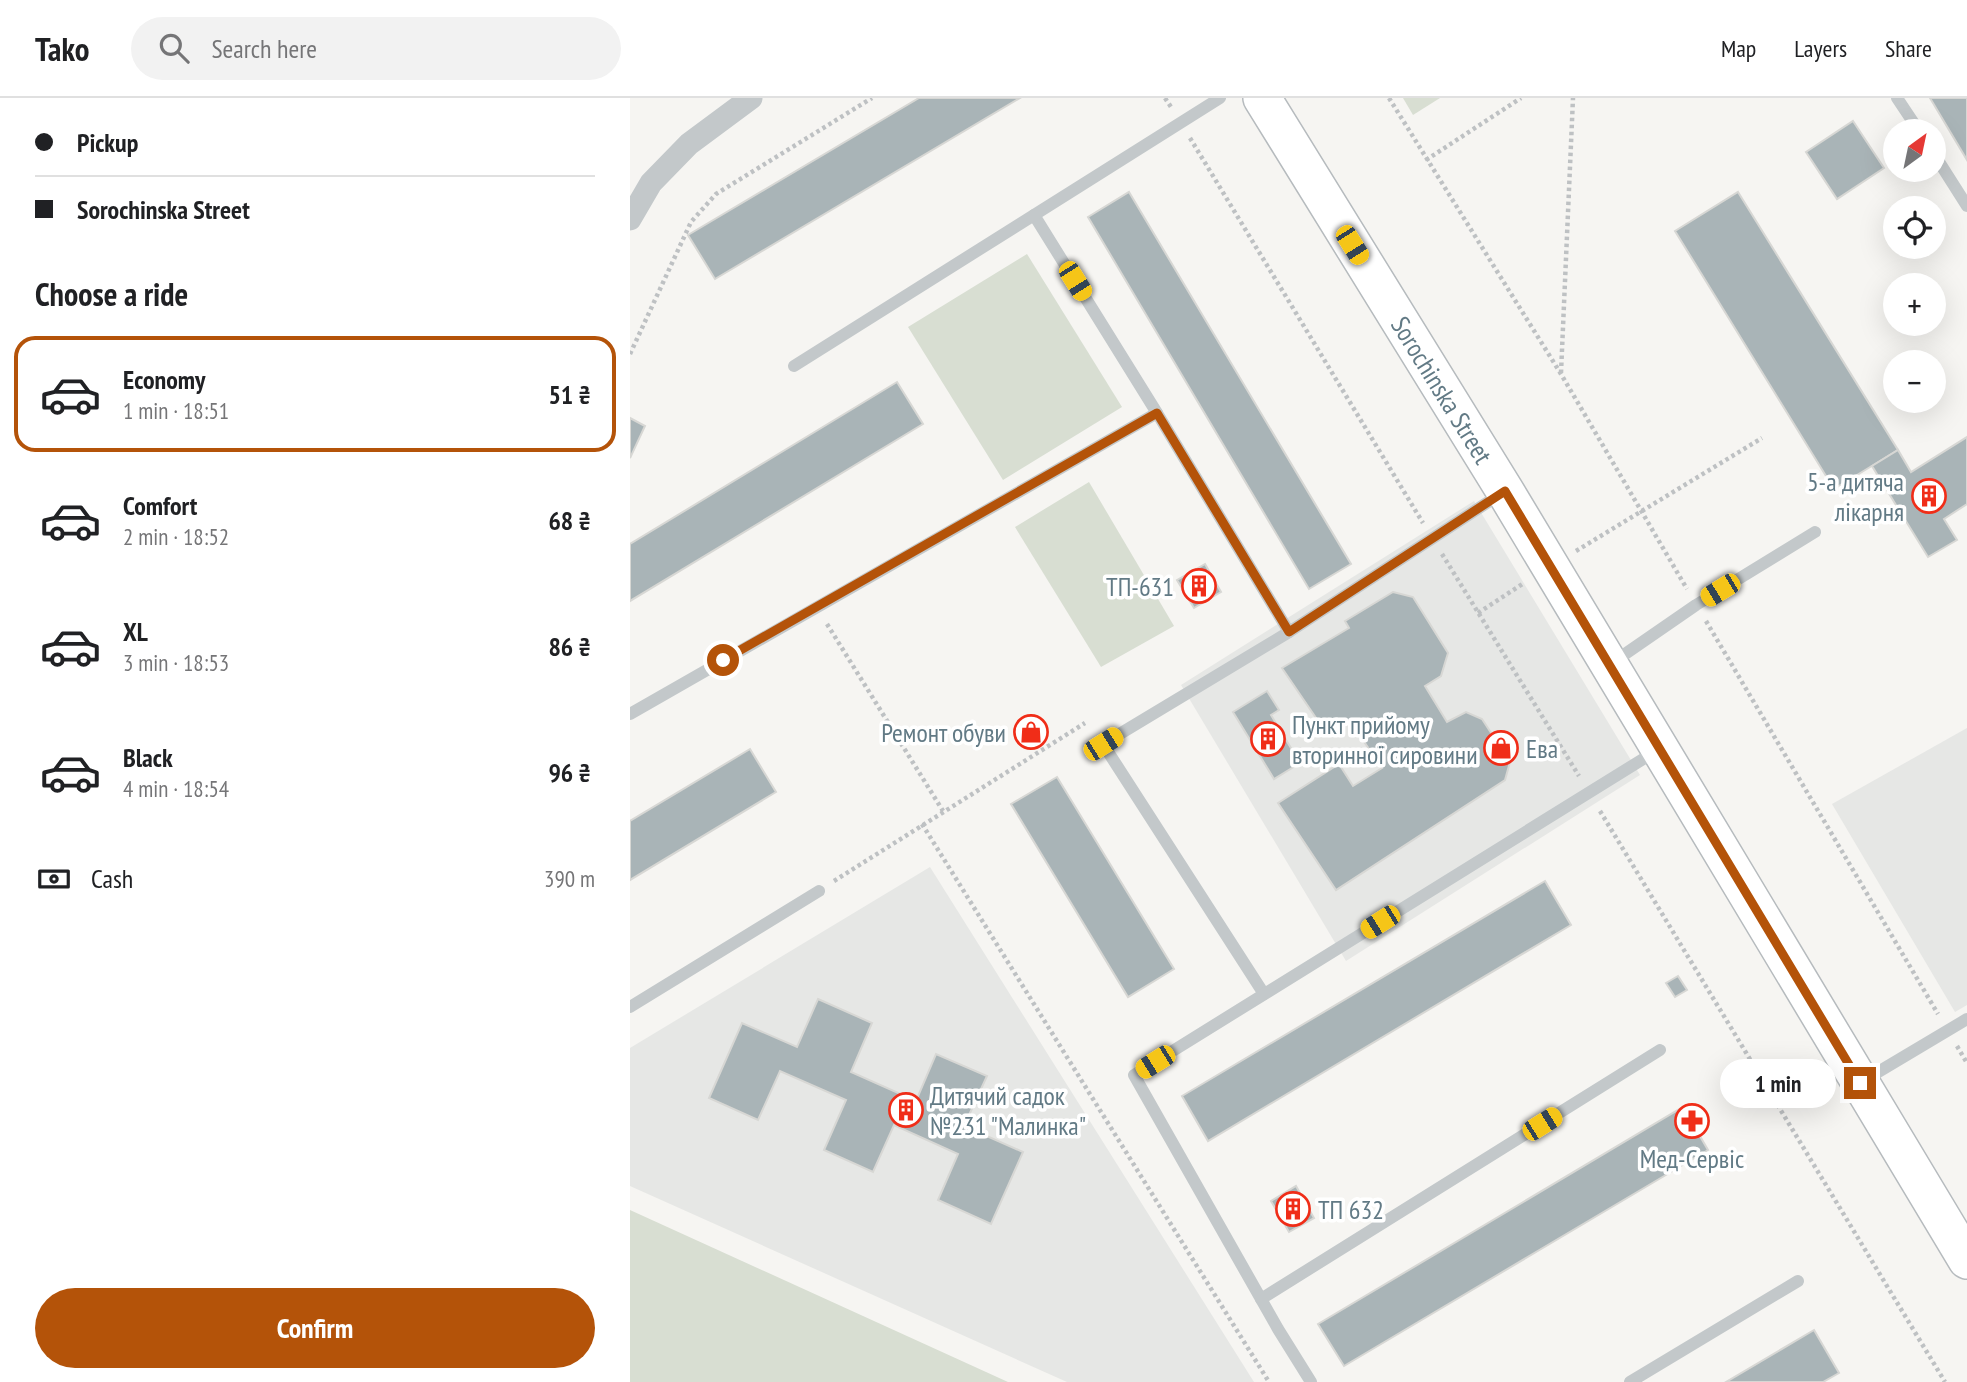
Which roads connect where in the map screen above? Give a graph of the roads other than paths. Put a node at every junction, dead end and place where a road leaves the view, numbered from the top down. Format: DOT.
graph roads {
  1 [pos="1220,98"];
  2 [pos="1262,98"];
  3 [pos="1897,98"];
  4 [pos="738,102"];
  5 [pos="1911,119"];
  6 [pos="1946,174"];
  7 [pos="1967,206"];
  8 [pos="1034,215"];
  9 [pos="630,219"];
  10 [pos="794,366"];
  11 [pos="1157,413"];
  12 [pos="1505,491"];
  13 [pos="1815,532"];
  14 [pos="1289,632"];
  15 [pos="1609,665"];
  16 [pos="630,713"];
  17 [pos="1661,748"];
  18 [pos="819,891"];
  19 [pos="1264,994"];
  20 [pos="630,1007"];
  21 [pos="1967,1019"];
  22 [pos="1660,1051"];
  23 [pos="1860,1083"];
  24 [pos="1967,1260"];
  25 [pos="1798,1280"];
  26 [pos="1261,1299"];
  27 [pos="1311,1382"];
  28 [pos="1630,1382"];
  1 -- 8 [label="lane"];
  2 -- 12 [label="main road, Sorochinska Street"];
  3 -- 5 [label="lane"];
  4 -- 9 [label="street"];
  6 -- 7 [label="lane"];
  8 -- 10 [label="lane"];
  8 -- 11 [label="lane"];
  11 -- 14 [label="lane"];
  11 -- 16 [label="lane"];
  12 -- 14 [label="lane"];
  12 -- 15 [label="main road, Sorochinska Street"];
  13 -- 15 [label="lane"];
  14 -- 19 [label="lane"];
  15 -- 17 [label="main road, Sorochinska Street"];
  17 -- 19 [label="lane"];
  17 -- 23 [label="main road, Sorochinska Street"];
  18 -- 20 [label="lane"];
  19 -- 26 [label="lane"];
  21 -- 23 [label="lane"];
  22 -- 26 [label="lane"];
  23 -- 24 [label="main road, Sorochinska Street"];
  25 -- 28 [label="lane"];
  26 -- 27 [label="lane"];
}
